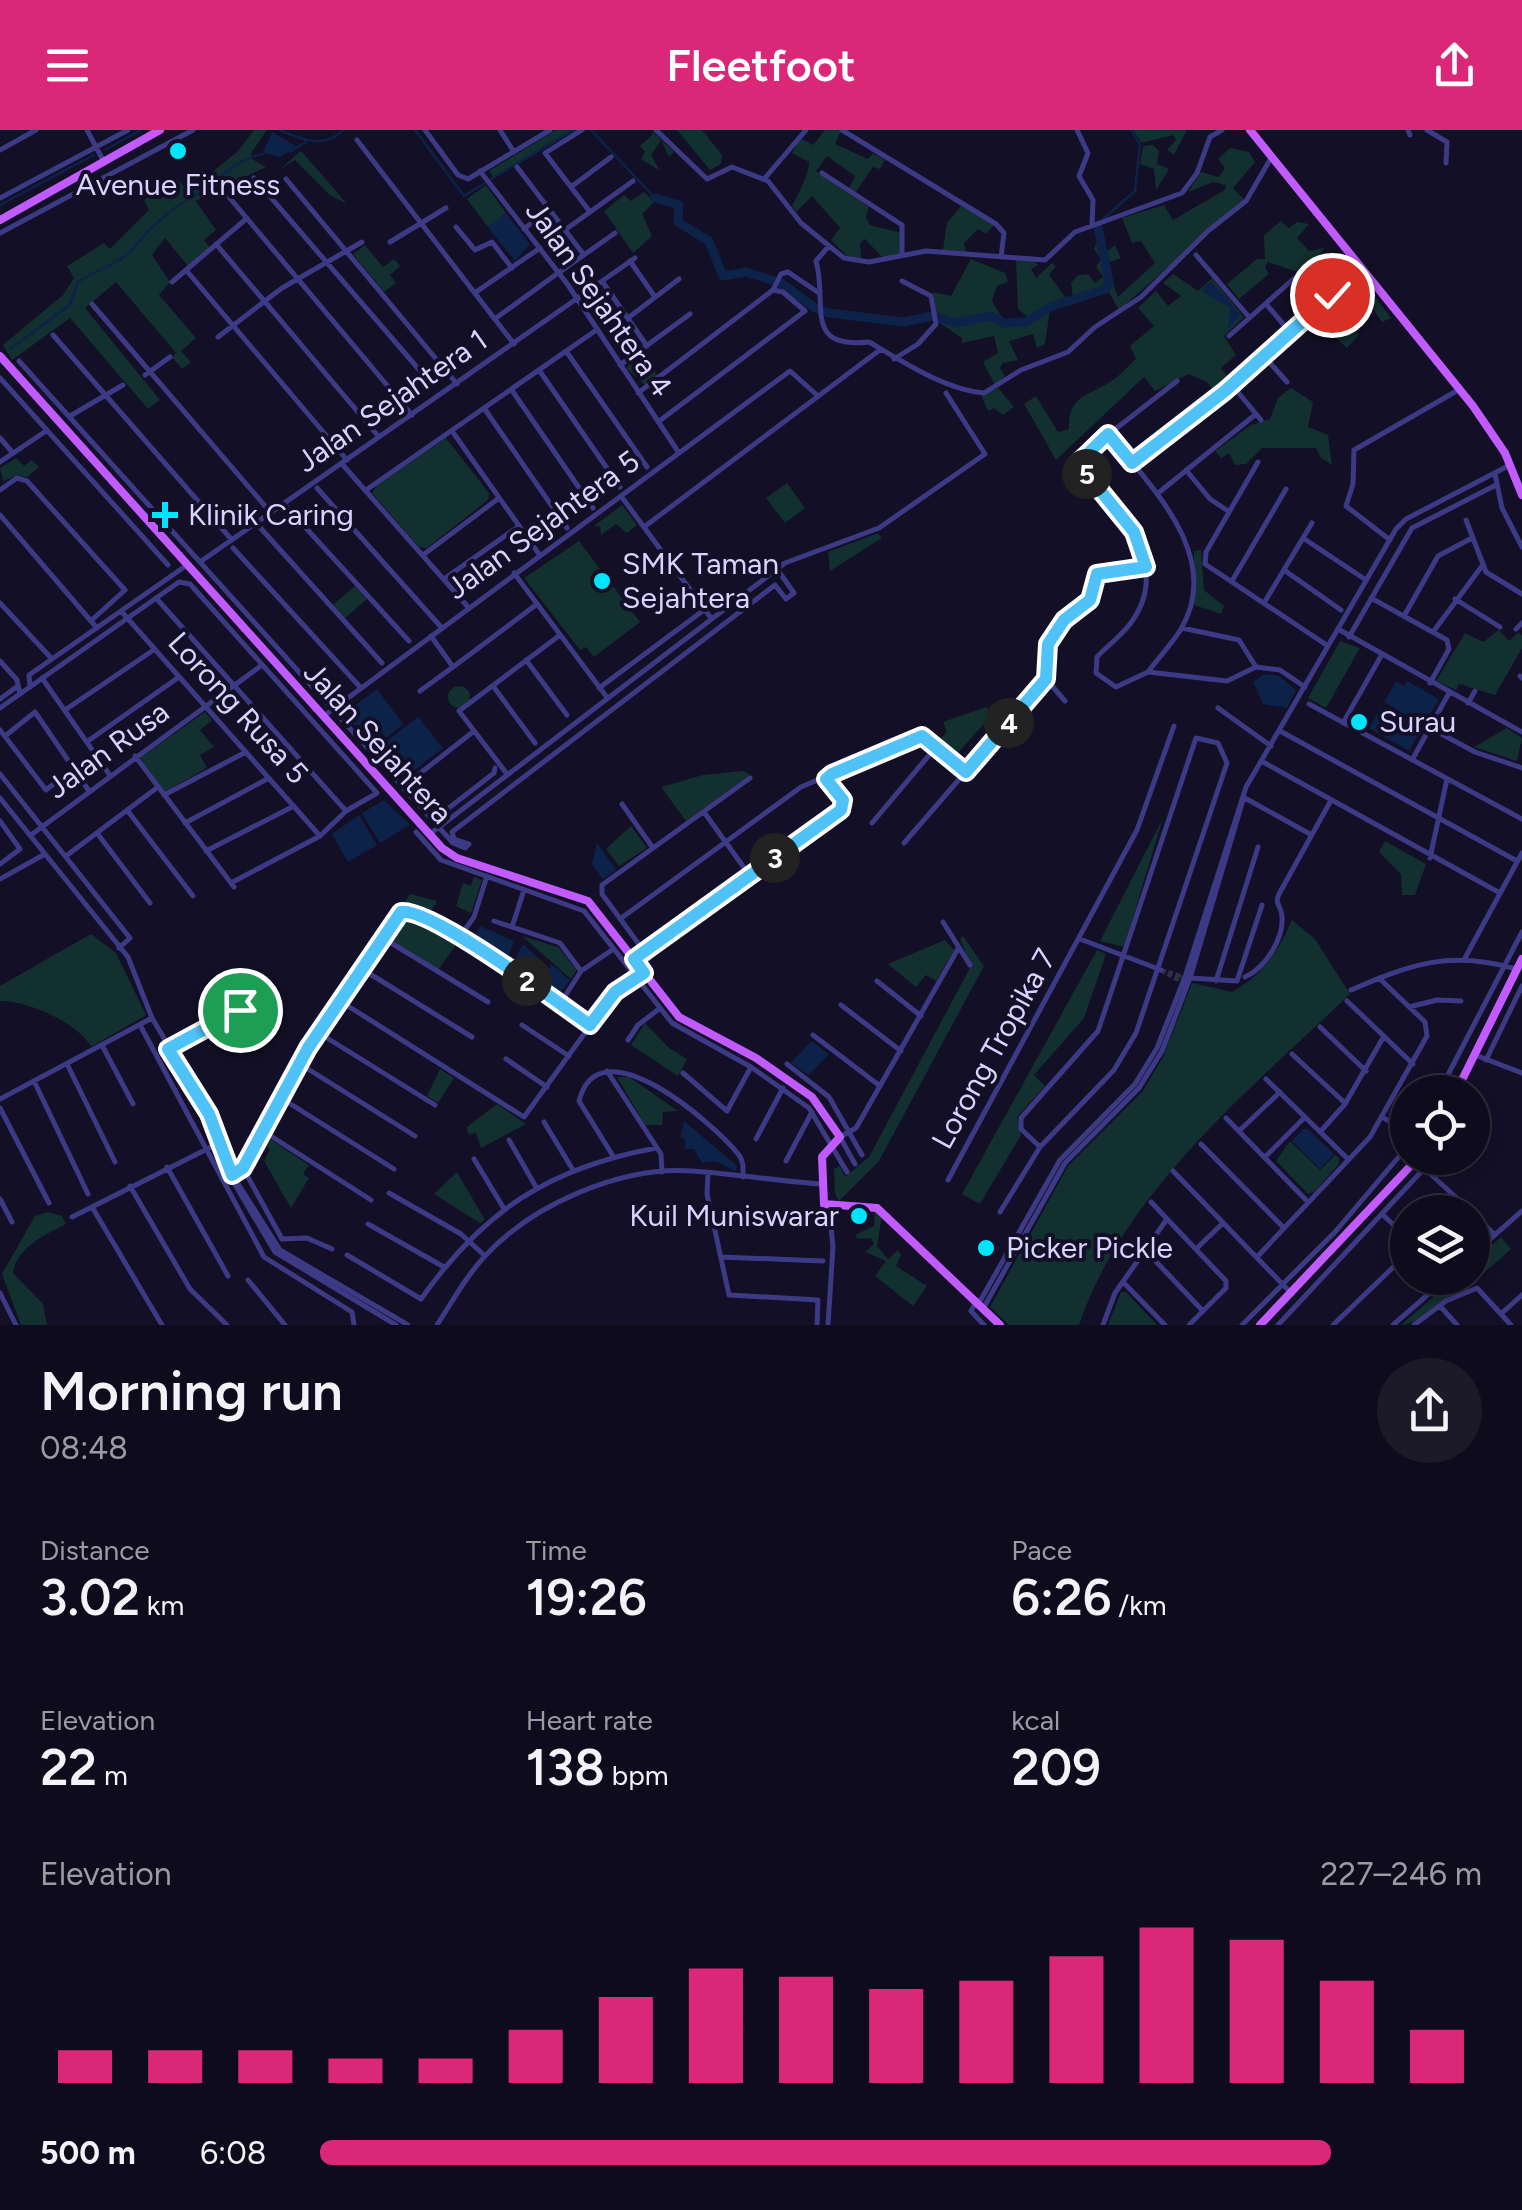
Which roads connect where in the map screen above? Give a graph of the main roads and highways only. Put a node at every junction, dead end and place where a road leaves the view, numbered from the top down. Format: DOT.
graph roads {
  1 [pos="160,130"];
  2 [pos="1250,130"];
  3 [pos="0,220"];
  4 [pos="0,358"];
  5 [pos="1522,495"];
  6 [pos="1522,959"];
  7 [pos="1464,1075"];
  8 [pos="1401,1175"];
  9 [pos="1000,1325"];
  10 [pos="1260,1325"];
  1 -- 3 [label="main road"];
  2 -- 5 [label="main road"];
  4 -- 9 [label="main road, Jalan Sejahtera"];
  6 -- 7 [label="main road"];
  8 -- 10 [label="main road"];
}
